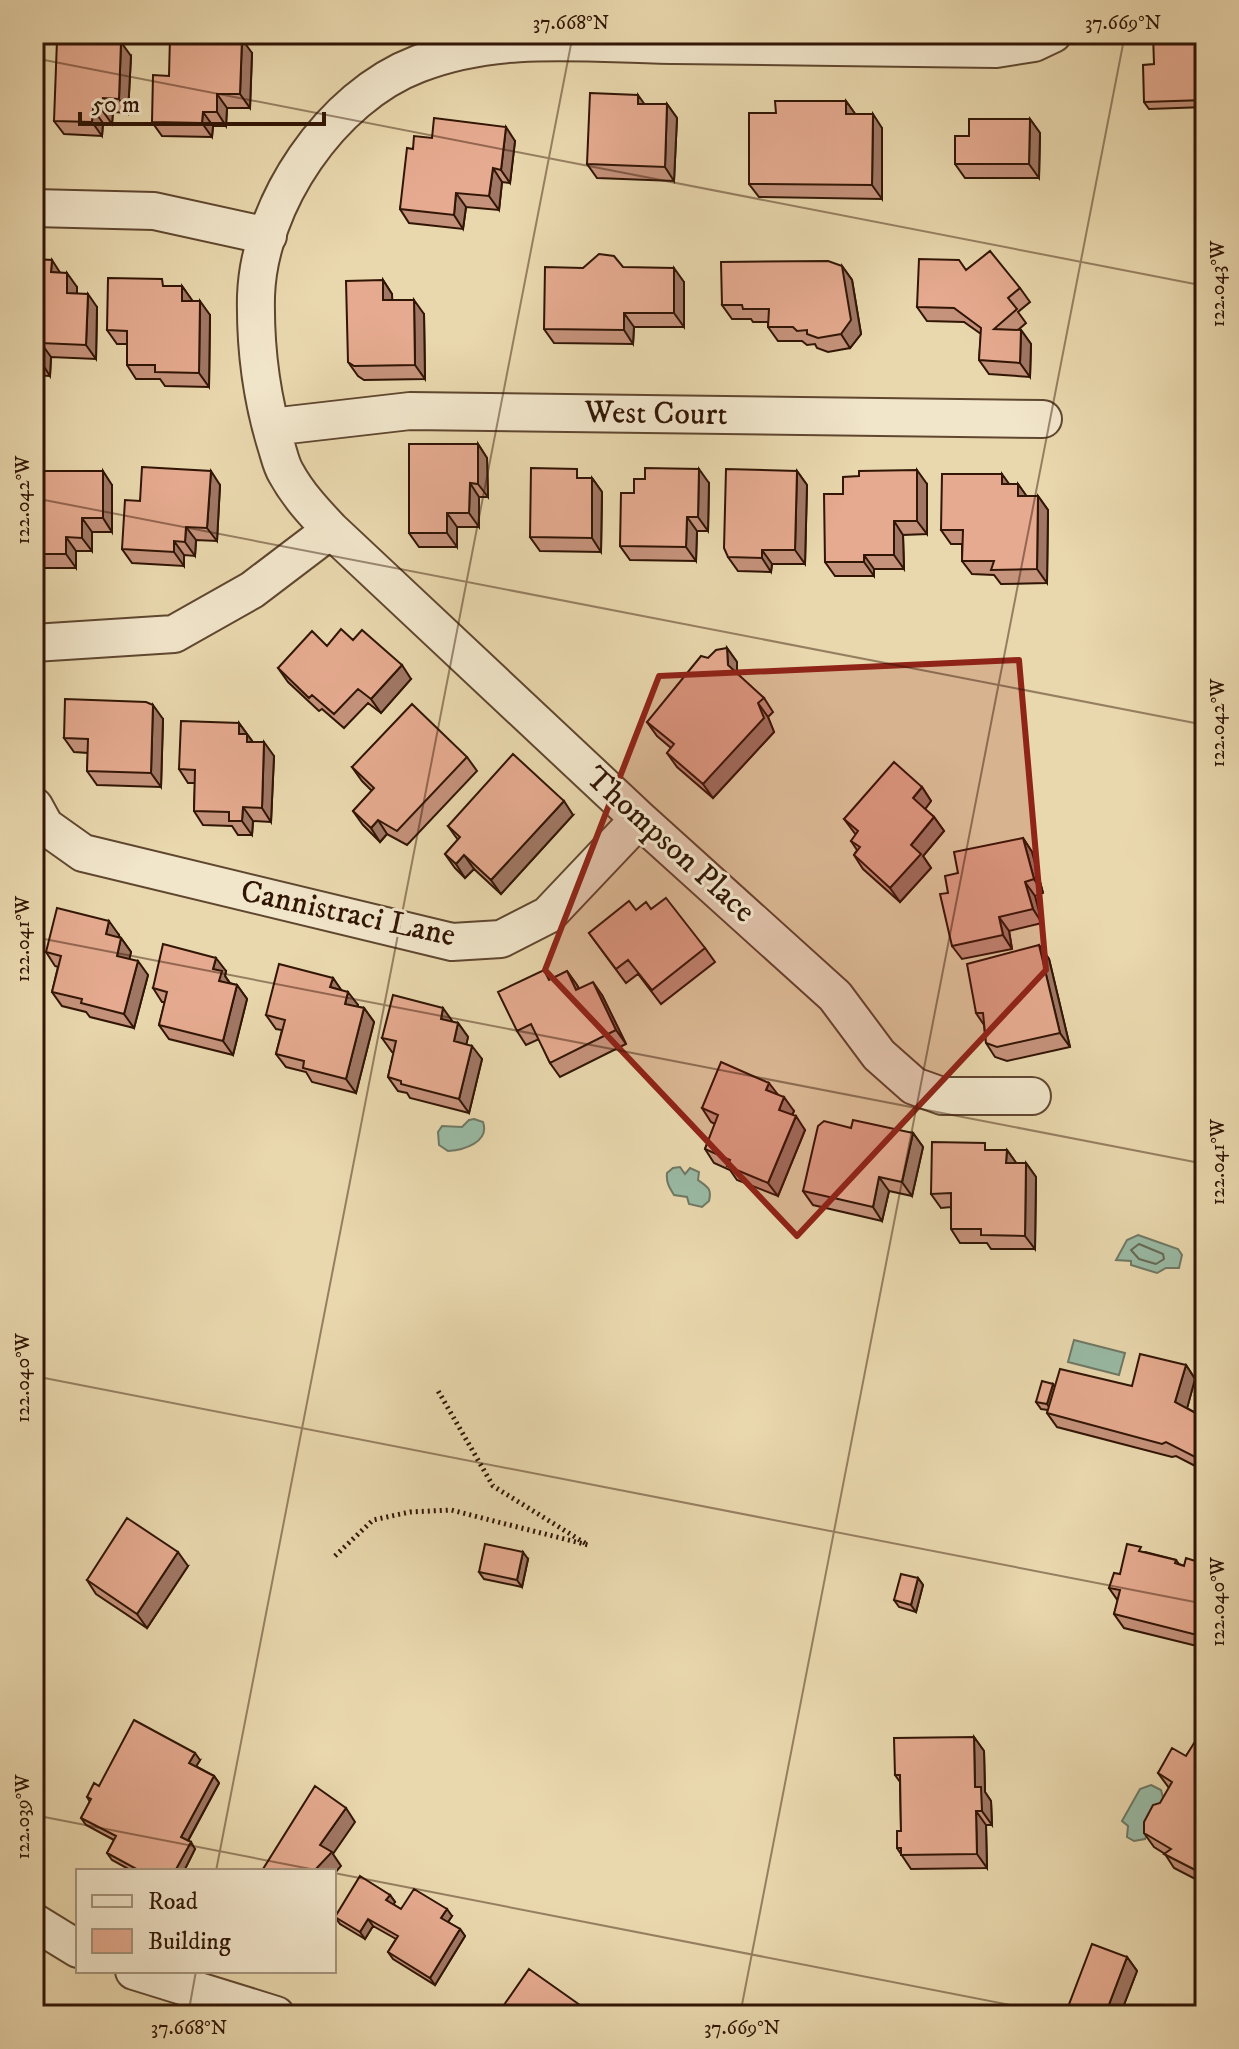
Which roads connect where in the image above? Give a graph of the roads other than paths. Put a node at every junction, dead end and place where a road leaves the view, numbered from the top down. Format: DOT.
graph roads {
  1 [pos="1053,34"];
  2 [pos="34,208"];
  3 [pos="268,236"];
  4 [pos="1043,419"];
  5 [pos="271,427"];
  6 [pos="331,530"];
  7 [pos="34,643"];
  8 [pos="34,806"];
  9 [pos="639,819"];
  10 [pos="1032,1096"];
  11 [pos="34,1922"];
  12 [pos="76,1948"];
  13 [pos="140,1973"];
  14 [pos="276,2015"];
  1 -- 3 [label="street, Thompson Place"];
  2 -- 3 [label="street"];
  3 -- 5 [label="street, Thompson Place"];
  4 -- 5 [label="street, West Court"];
  5 -- 6 [label="street, Thompson Place"];
  6 -- 7 [label="street"];
  6 -- 9 [label="street, Thompson Place"];
  8 -- 9 [label="street, Cannistraci Lane"];
  9 -- 10 [label="street, Thompson Place"];
  11 -- 12 [label="street"];
  13 -- 14 [label="street"];
}
